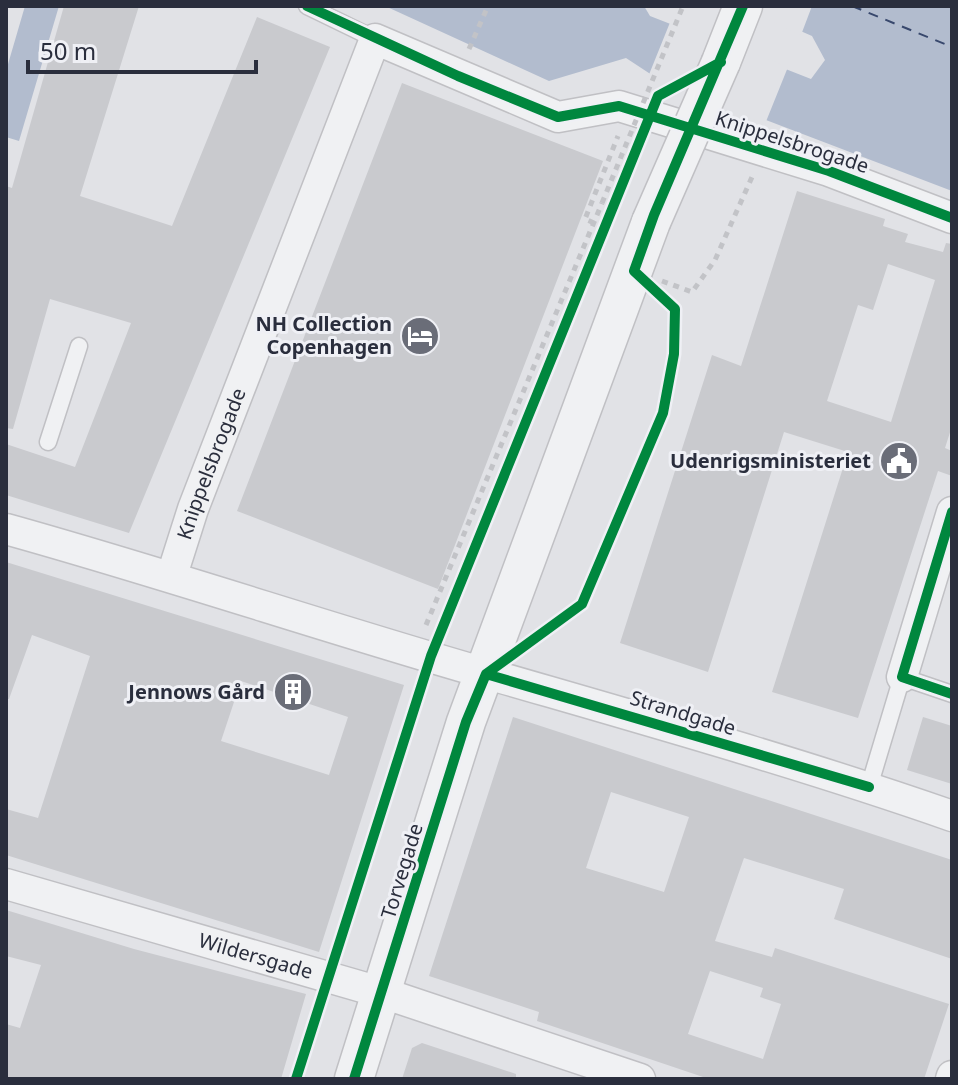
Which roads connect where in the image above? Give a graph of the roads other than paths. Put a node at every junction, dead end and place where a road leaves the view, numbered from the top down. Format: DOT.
graph roads {
  1 [pos="307,6"];
  2 [pos="743,6"];
  3 [pos="375,39"];
  4 [pos="952,218"];
  5 [pos="79,346"];
  6 [pos="48,442"];
  7 [pos="950,527"];
  8 [pos="6,529"];
  9 [pos="172,575"];
  10 [pos="486,674"];
  11 [pos="902,677"];
  12 [pos="952,694"];
  13 [pos="869,787"];
  14 [pos="952,816"];
  15 [pos="6,884"];
  16 [pos="383,993"];
  17 [pos="354,1079"];
  18 [pos="640,1079"];
  1 -- 3 [label="lane, Knippelsbrogade"];
  2 -- 10 [label="street, Torvegade, bridge"];
  3 -- 4 [label="street, Knippelsbrogade"];
  3 -- 9 [label="street, Knippelsbrogade"];
  5 -- 6 [label="lane"];
  7 -- 11 [label="street"];
  8 -- 9 [label="street, Strandgade"];
  9 -- 10 [label="street, Strandgade"];
  10 -- 13 [label="street, Strandgade"];
  10 -- 16 [label="street, Torvegade"];
  11 -- 12 [label="lane"];
  11 -- 13 [label="lane"];
  13 -- 14 [label="street, Strandgade"];
  15 -- 16 [label="street, Wildersgade"];
  16 -- 17 [label="street, Torvegade"];
  16 -- 18 [label="street, Wildersgade"];
}
